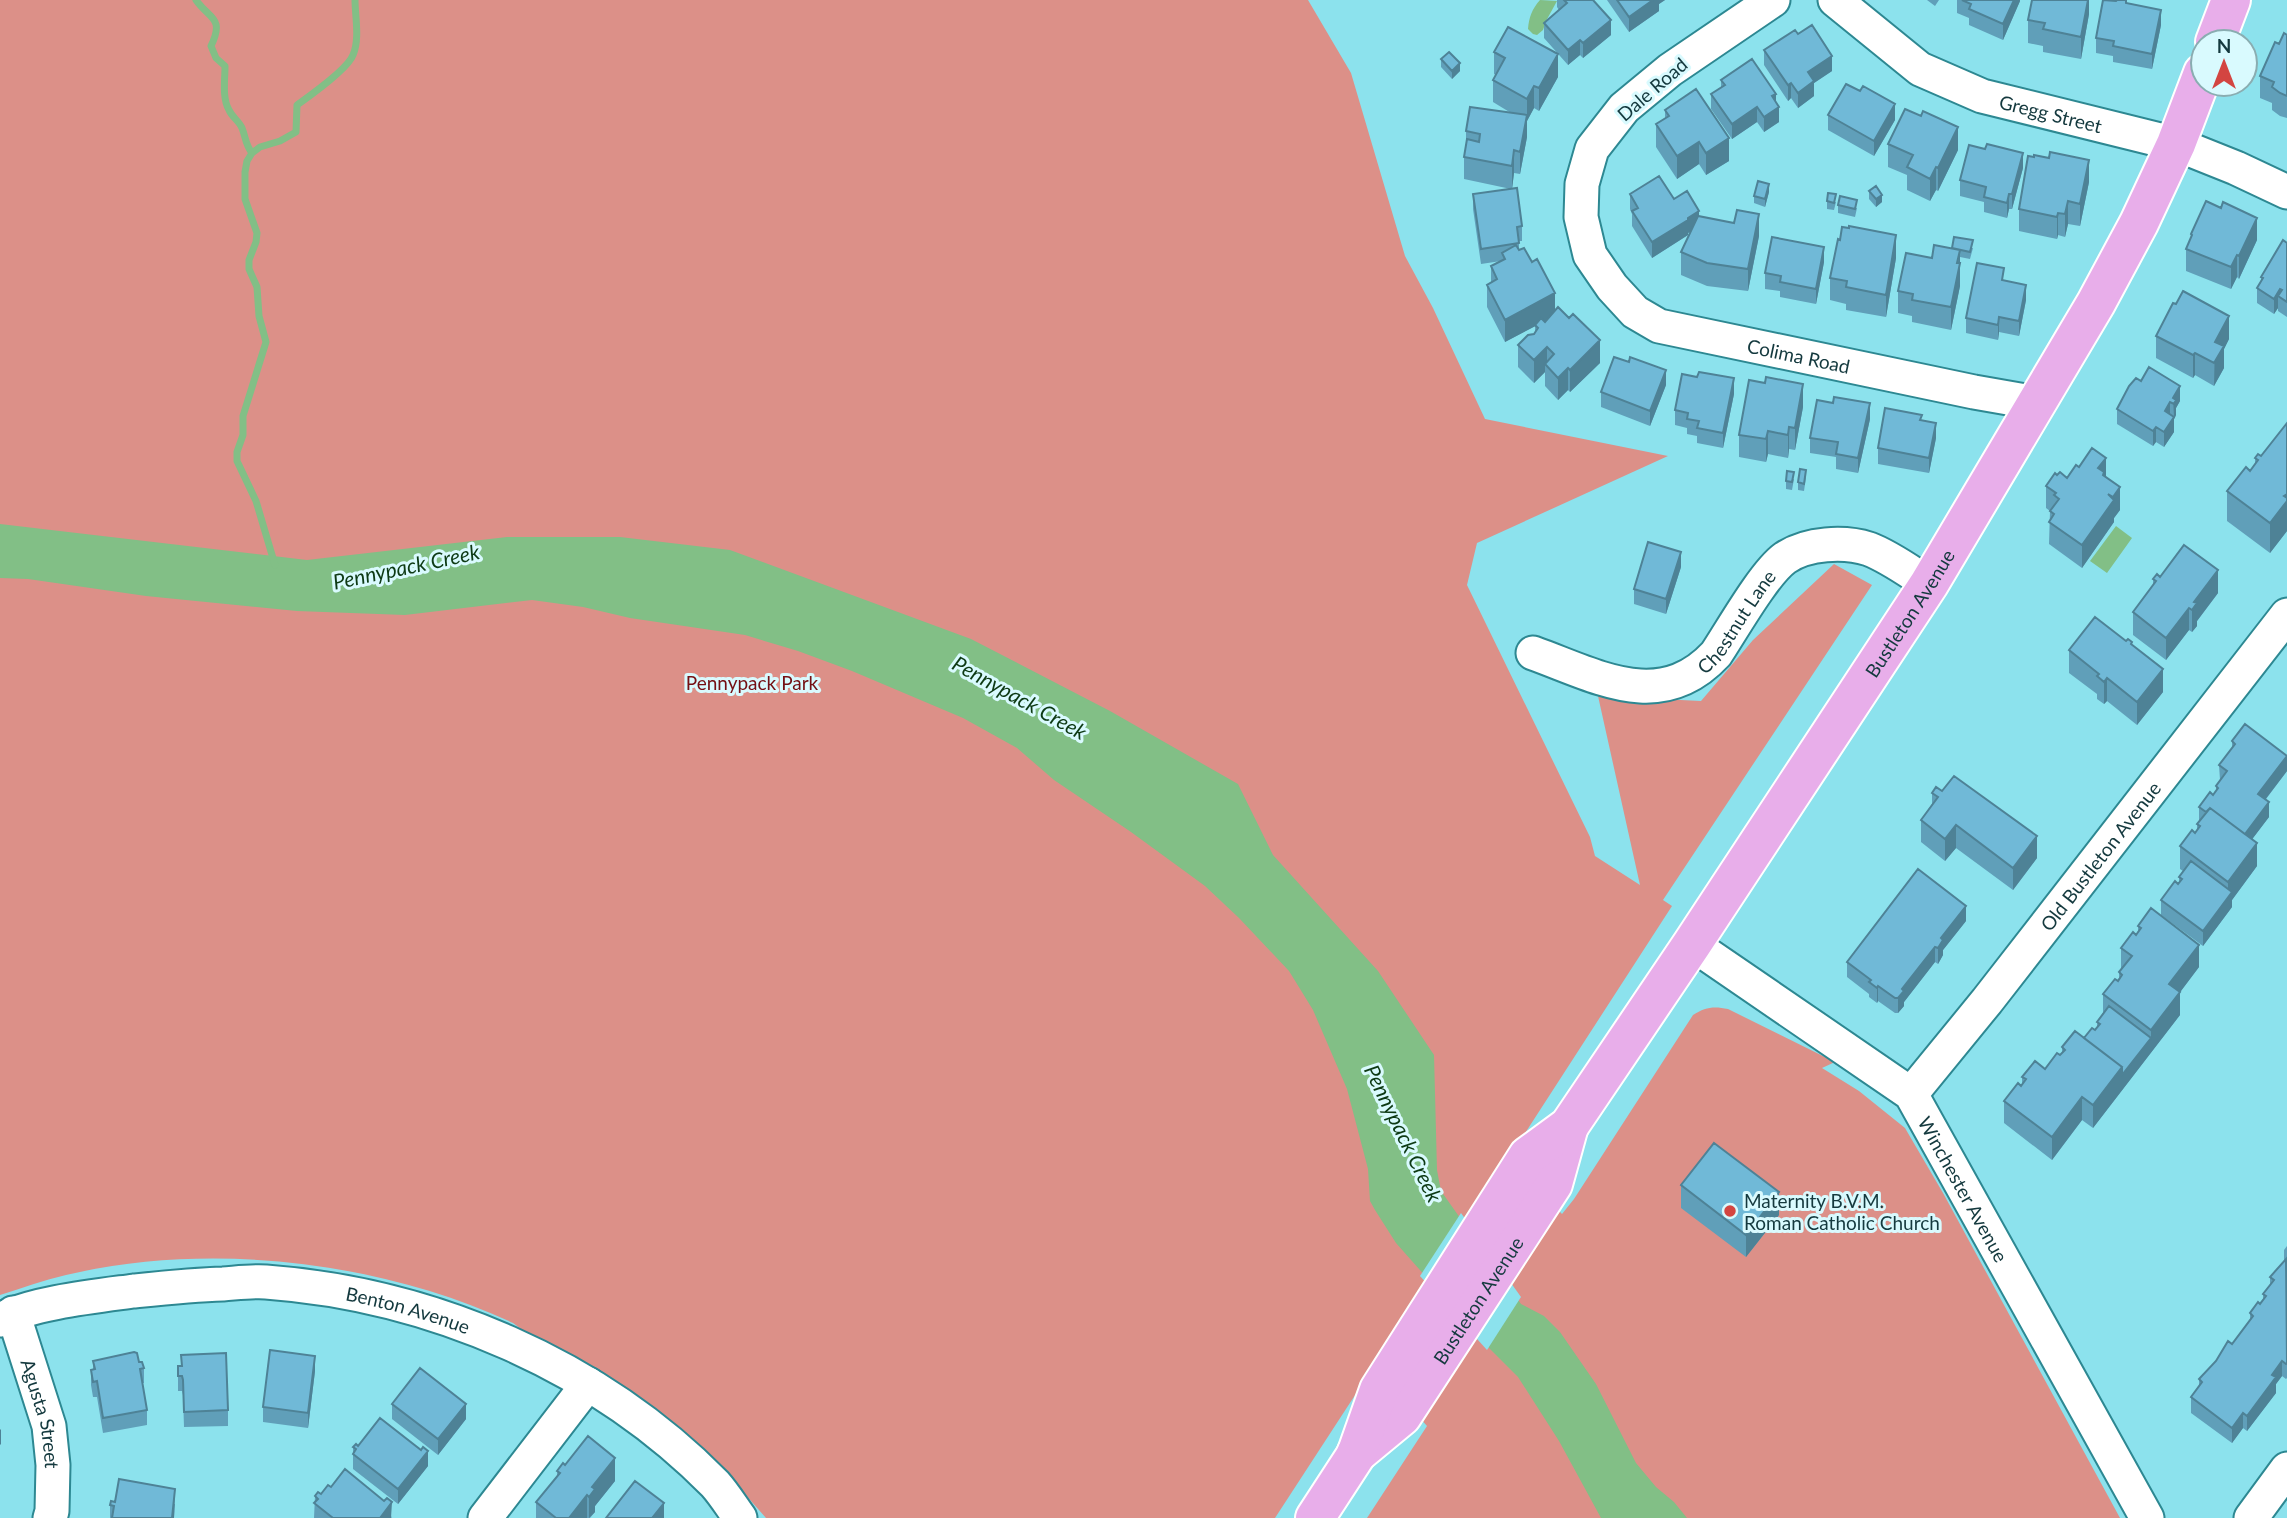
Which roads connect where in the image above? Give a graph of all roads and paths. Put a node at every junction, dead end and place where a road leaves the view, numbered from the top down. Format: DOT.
graph roads {
  1 [pos="1773,0"];
  2 [pos="1835,0"];
  3 [pos="2231,0"];
  4 [pos="2220,28"];
  5 [pos="2193,98"];
  6 [pos="2176,144"];
  7 [pos="2287,192"];
  8 [pos="1590,255"];
  9 [pos="2037,403"];
  10 [pos="1929,584"];
  11 [pos="2287,615"];
  12 [pos="1533,653"];
  13 [pos="1692,944"];
  14 [pos="1912,1094"];
  15 [pos="1569,1126"];
  16 [pos="6,1317"];
  17 [pos="588,1384"];
  18 [pos="1390,1403"];
  19 [pos="2287,1469"];
  20 [pos="50,1518"];
  21 [pos="485,1518"];
  22 [pos="740,1518"];
  23 [pos="1315,1518"];
  24 [pos="2147,1518"];
  25 [pos="2251,1518"];
  1 -- 8 [label="street, Dale Road"];
  2 -- 6 [label="street, Gregg Street"];
  3 -- 4 [label="main road"];
  5 -- 6 [label="main road, Bustleton Avenue"];
  6 -- 7 [label="street, Gregg Street"];
  6 -- 9 [label="main road, Bustleton Avenue"];
  8 -- 9 [label="street, Colima Road"];
  9 -- 10 [label="main road, Bustleton Avenue"];
  10 -- 12 [label="street, Chestnut Lane"];
  10 -- 13 [label="main road, Bustleton Avenue"];
  11 -- 14 [label="street, Old Bustleton Avenue"];
  13 -- 14 [label="street, Winchester Avenue"];
  13 -- 15 [label="main road, Bustleton Avenue"];
  14 -- 24 [label="street, Winchester Avenue"];
  15 -- 18 [label="main road, Bustleton Avenue"];
  15 -- 18 [label="main road, Bustleton Avenue"];
  16 -- 17 [label="street, Benton Avenue"];
  16 -- 20 [label="street, Agusta Street"];
  17 -- 21 [label="street"];
  17 -- 22 [label="street, Benton Avenue"];
  18 -- 23 [label="main road, Bustleton Avenue"];
  19 -- 25 [label="street"];
}
